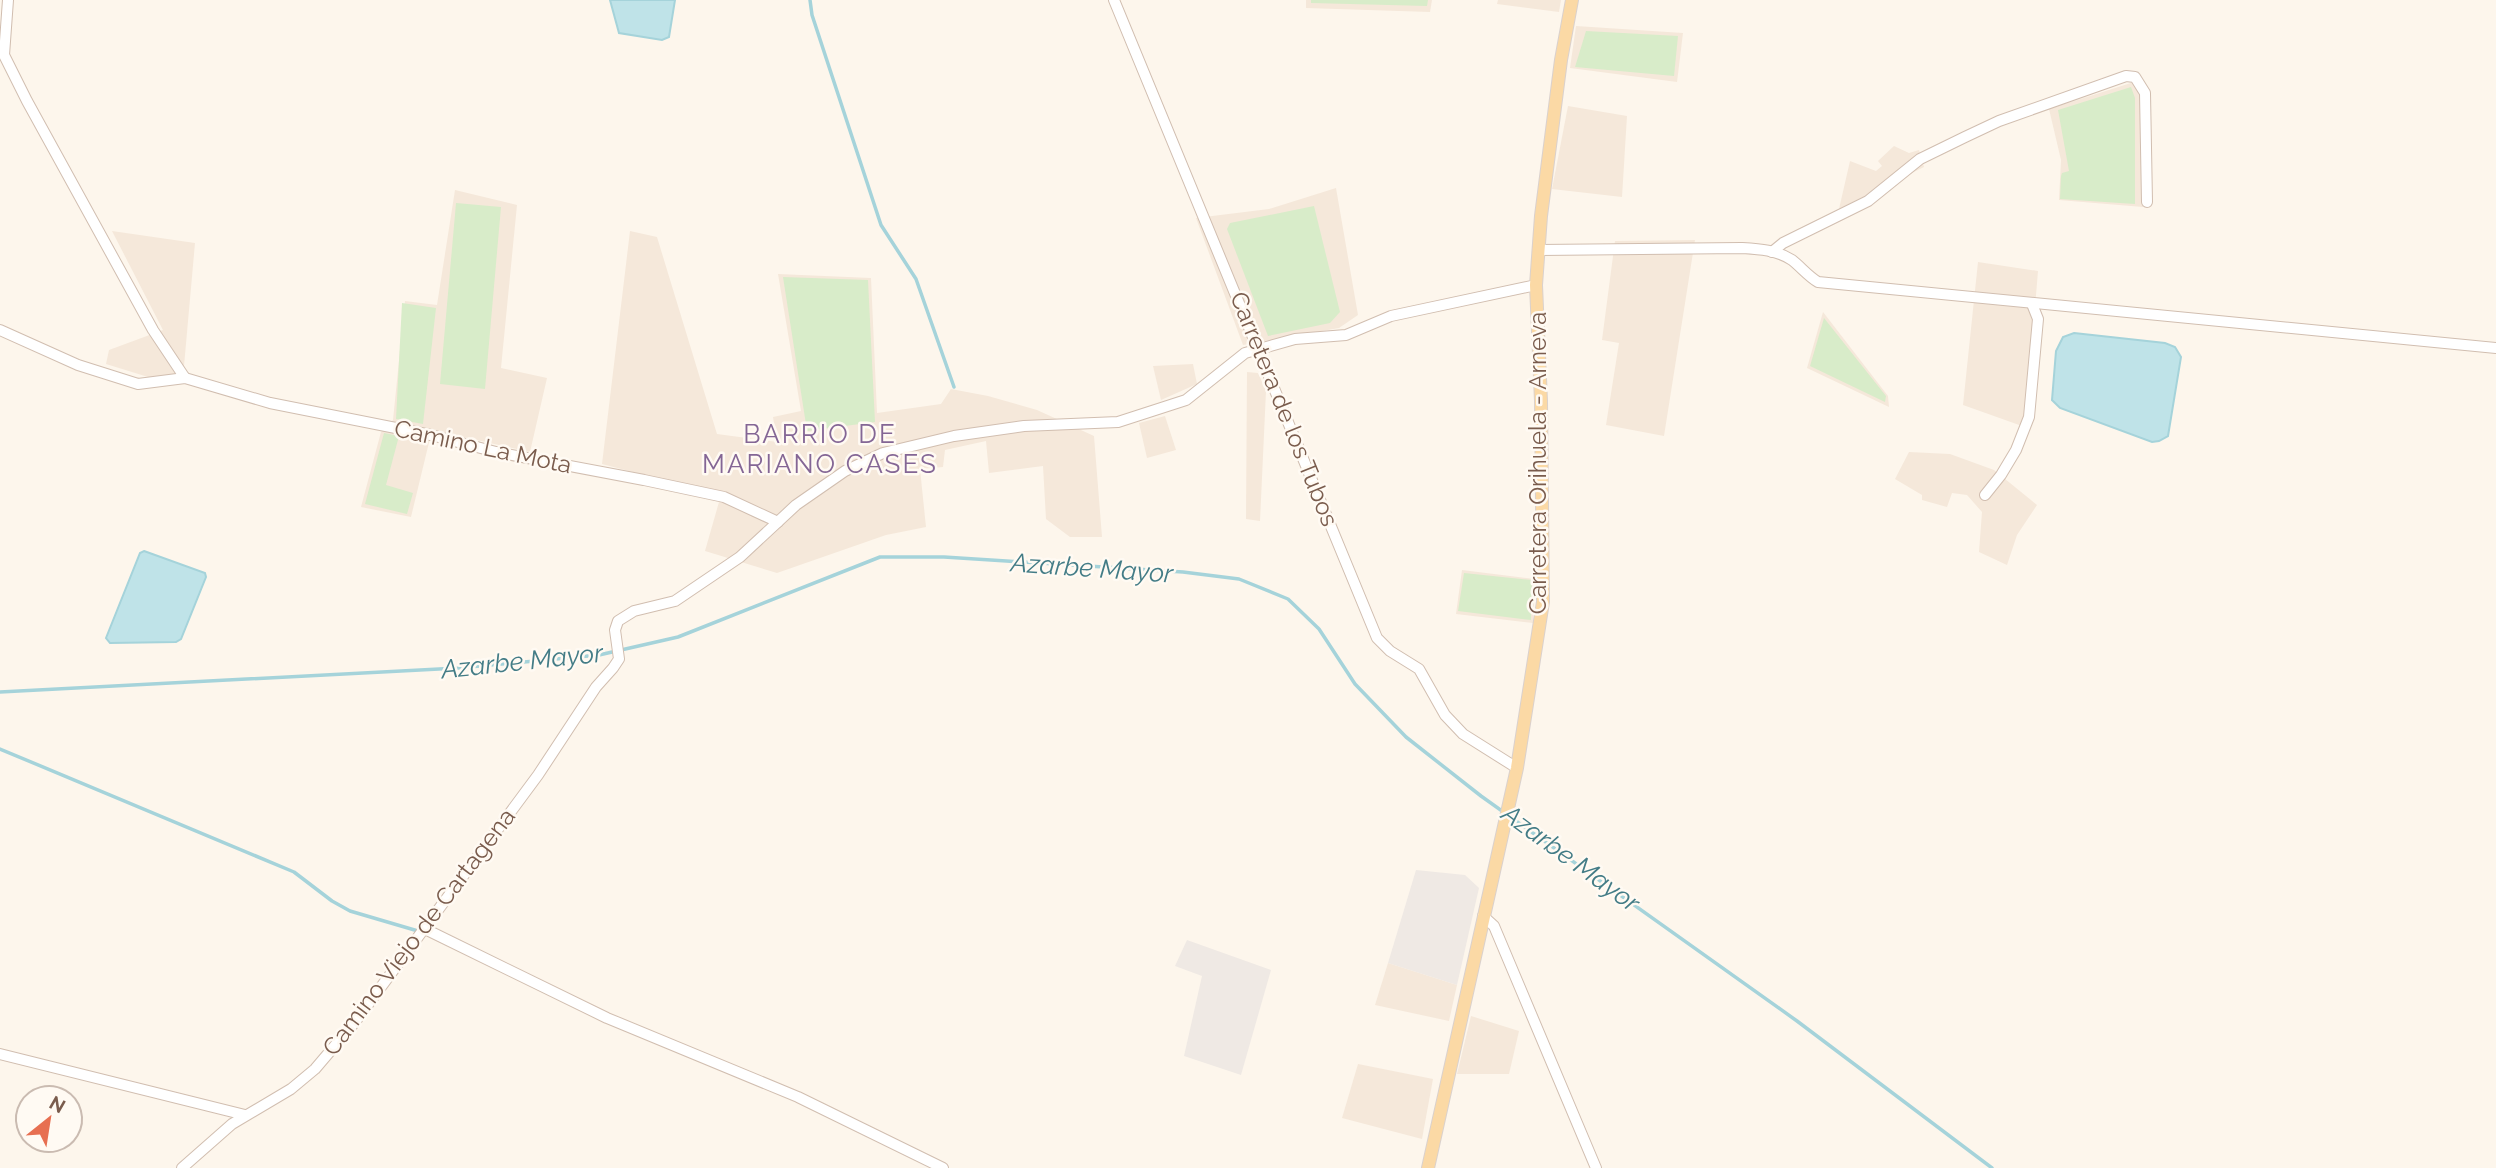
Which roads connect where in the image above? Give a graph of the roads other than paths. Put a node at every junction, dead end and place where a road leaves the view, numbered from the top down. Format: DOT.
graph roads {
  1 [pos="8,0"];
  2 [pos="1114,0"];
  3 [pos="1572,0"];
  4 [pos="2147,202"];
  5 [pos="1539,250"];
  6 [pos="1772,251"];
  7 [pos="1536,285"];
  8 [pos="2032,304"];
  9 [pos="0,330"];
  10 [pos="2496,348"];
  11 [pos="1259,349"];
  12 [pos="186,377"];
  13 [pos="1984,495"];
  14 [pos="778,522"];
  15 [pos="1517,768"];
  16 [pos="1483,916"];
  17 [pos="425,929"];
  18 [pos="0,1054"];
  19 [pos="245,1115"];
  20 [pos="182,1168"];
  21 [pos="943,1168"];
  22 [pos="1428,1168"];
  23 [pos="1596,1168"];
  1 -- 12 [label="street"];
  2 -- 11 [label="street, Carretera de los Tubos"];
  3 -- 5 [label="main road, Carretera Orihuela - Arneva"];
  4 -- 6 [label="street"];
  5 -- 6 [label="street"];
  5 -- 7 [label="main road, Carretera Orihuela - Arneva"];
  6 -- 8 [label="street"];
  7 -- 11 [label="street"];
  7 -- 15 [label="main road, Carretera Orihuela - Arneva"];
  8 -- 10 [label="street"];
  8 -- 13 [label="street"];
  9 -- 12 [label="street"];
  11 -- 14 [label="street"];
  11 -- 15 [label="street, Carretera de los Tubos"];
  12 -- 14 [label="street, Camino La Mota"];
  14 -- 17 [label="street, Camino Viejo de Cartagena"];
  15 -- 16 [label="main road, Carretera Orihuela - Arneva"];
  16 -- 22 [label="main road, Carretera Orihuela - Arneva"];
  16 -- 23 [label="street"];
  17 -- 19 [label="street, Camino Viejo de Cartagena"];
  17 -- 21 [label="street"];
  18 -- 19 [label="street"];
  19 -- 20 [label="street, Camino Viejo de Cartagena"];
}
